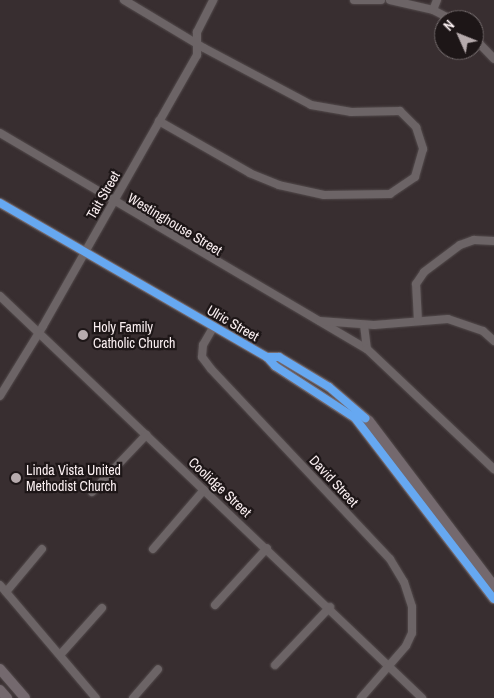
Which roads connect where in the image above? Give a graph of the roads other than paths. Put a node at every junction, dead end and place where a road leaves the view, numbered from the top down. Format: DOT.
graph roads {
  1 [pos="124,0"];
  2 [pos="213,0"];
  3 [pos="354,0"];
  4 [pos="381,0"];
  5 [pos="390,0"];
  6 [pos="437,0"];
  7 [pos="432,10"];
  8 [pos="197,44"];
  9 [pos="484,48"];
  10 [pos="494,59"];
  11 [pos="159,121"];
  12 [pos="0,133"];
  13 [pos="114,202"];
  14 [pos="0,203"];
  15 [pos="494,240"];
  16 [pos="84,252"];
  17 [pos="0,296"];
  18 [pos="313,320"];
  19 [pos="418,321"];
  20 [pos="364,325"];
  21 [pos="214,326"];
  22 [pos="38,335"];
  23 [pos="494,341"];
  24 [pos="367,349"];
  25 [pos="267,357"];
  26 [pos="0,396"];
  27 [pos="146,434"];
  28 [pos="494,468"];
  29 [pos="204,490"];
  30 [pos="92,492"];
  31 [pos="153,548"];
  32 [pos="267,548"];
  33 [pos="42,550"];
  34 [pos="0,585"];
  35 [pos="494,586"];
  36 [pos="6,592"];
  37 [pos="494,600"];
  38 [pos="215,605"];
  39 [pos="330,607"];
  40 [pos="102,608"];
  41 [pos="60,655"];
  42 [pos="276,665"];
  43 [pos="389,666"];
  44 [pos="0,669"];
  45 [pos="158,669"];
  46 [pos="0,690"];
  47 [pos="7,698"];
  48 [pos="25,698"];
  49 [pos="96,698"];
  50 [pos="133,698"];
  51 [pos="361,698"];
  52 [pos="422,698"];
  1 -- 8 [label="street"];
  2 -- 8 [label="street, Tait Street"];
  3 -- 4 [label="street"];
  5 -- 7 [label="street"];
  6 -- 7 [label="street"];
  8 -- 11 [label="street, Tait Street"];
  8 -- 11 [label="street"];
  9 -- 10 [label="street"];
  11 -- 13 [label="street, Tait Street"];
  12 -- 13 [label="street, Westinghouse Street"];
  13 -- 16 [label="street, Tait Street"];
  13 -- 18 [label="street, Westinghouse Street"];
  14 -- 16 [label="main road, Ulric Street"];
  15 -- 19 [label="street"];
  16 -- 21 [label="main road, Ulric Street"];
  16 -- 22 [label="street, Tait Street"];
  17 -- 22 [label="street, Coolidge Street"];
  18 -- 20 [label="street"];
  18 -- 24 [label="street, Westinghouse Street"];
  19 -- 20 [label="street"];
  19 -- 23 [label="street"];
  20 -- 24 [label="street"];
  21 -- 25 [label="main road, Ulric Street"];
  21 -- 43 [label="street, David Street"];
  22 -- 26 [label="street, Tait Street"];
  22 -- 27 [label="street, Coolidge Street"];
  24 -- 28 [label="street"];
  25 -- 35 [label="main road, Ulric Street"];
  25 -- 37 [label="main road, Ulric Street"];
  27 -- 29 [label="street, Coolidge Street"];
  27 -- 30 [label="street"];
  29 -- 31 [label="street"];
  29 -- 32 [label="street, Coolidge Street"];
  32 -- 38 [label="street"];
  32 -- 39 [label="street, Coolidge Street"];
  33 -- 36 [label="street"];
  34 -- 36 [label="street"];
  36 -- 41 [label="street"];
  39 -- 42 [label="street"];
  39 -- 43 [label="street, Coolidge Street"];
  40 -- 41 [label="street"];
  41 -- 49 [label="street"];
  43 -- 51 [label="street, David Street"];
  43 -- 52 [label="street, Coolidge Street"];
  44 -- 48 [label="main road"];
  45 -- 50 [label="street"];
  46 -- 47 [label="main road"];
}
